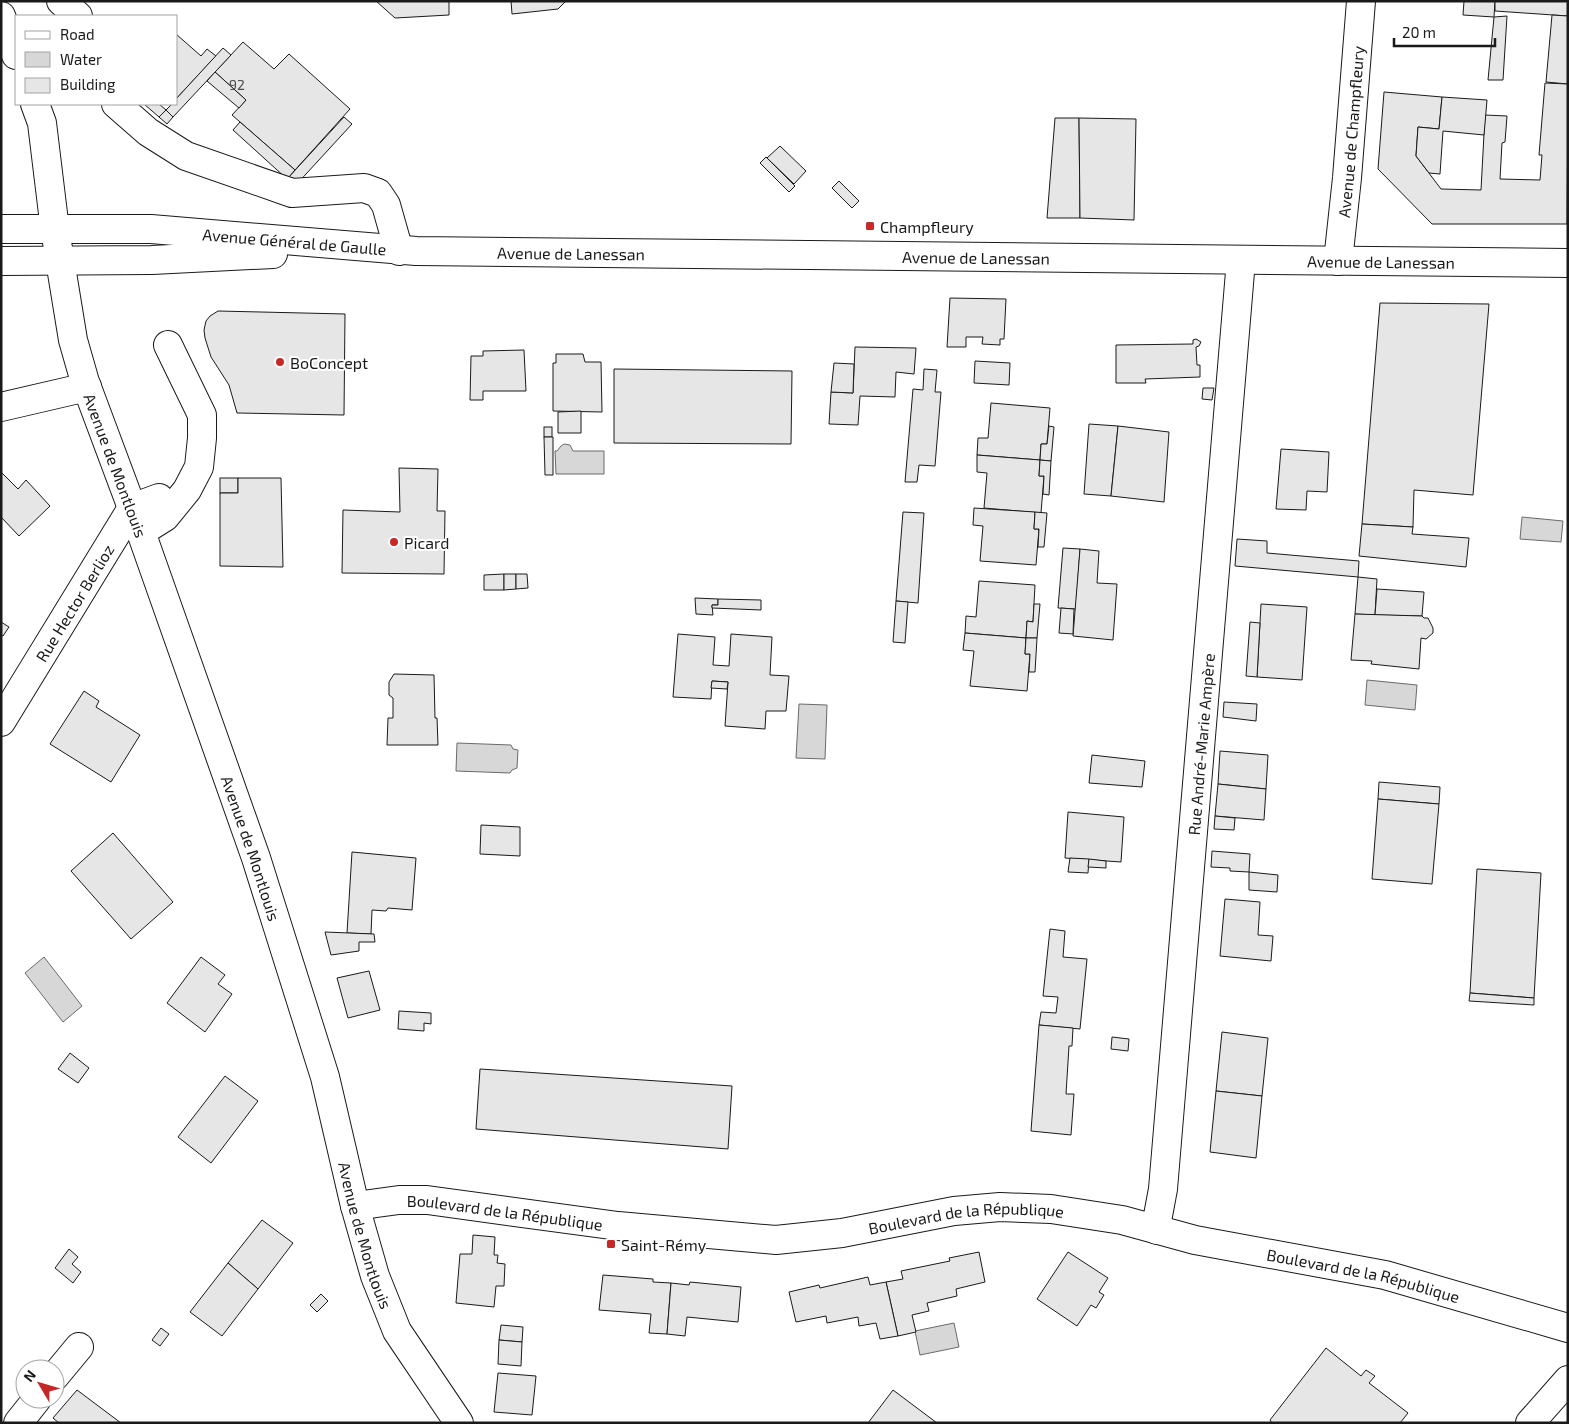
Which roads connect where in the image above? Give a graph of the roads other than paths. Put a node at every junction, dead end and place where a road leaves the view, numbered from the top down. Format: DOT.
graph roads {
  1 [pos="6,1"];
  2 [pos="61,1"];
  3 [pos="1361,1"];
  4 [pos="1,3"];
  5 [pos="77,15"];
  6 [pos="1,16"];
  7 [pos="15,52"];
  8 [pos="35,105"];
  9 [pos="117,105"];
  10 [pos="1,229"];
  11 [pos="55,230"];
  12 [pos="392,250"];
  13 [pos="1241,260"];
  14 [pos="1338,261"];
  15 [pos="1,262"];
  16 [pos="61,262"];
  17 [pos="1568,263"];
  18 [pos="168,345"];
  19 [pos="87,387"];
  20 [pos="3,405"];
  21 [pos="158,498"];
  22 [pos="136,520"];
  23 [pos="1,722"];
  24 [pos="355,1206"];
  25 [pos="1157,1230"];
  26 [pos="1568,1328"];
  27 [pos="79,1347"];
  28 [pos="65,1364"];
  29 [pos="1568,1380"];
  30 [pos="29,1409"];
  31 [pos="18,1423"];
  32 [pos="459,1423"];
  33 [pos="1530,1423"];
  1 -- 4 [label="street"];
  2 -- 5 [label="street"];
  3 -- 14 [label="street, Avenue de Champfleury"];
  6 -- 7 [label="street"];
  8 -- 11 [label="street, Avenue de Montlouis"];
  9 -- 12 [label="street"];
  10 -- 11 [label="street, Avenue Général de Gaulle"];
  11 -- 12 [label="street, Avenue Général de Gaulle"];
  11 -- 16 [label="street, Avenue de Montlouis"];
  12 -- 13 [label="street, Avenue de Lanessan"];
  12 -- 16 [label="street, Avenue Général de Gaulle"];
  13 -- 14 [label="street, Avenue de Lanessan"];
  13 -- 25 [label="street, Rue André-Marie Ampère"];
  14 -- 17 [label="street, Avenue de Lanessan"];
  15 -- 16 [label="street, Avenue Général de Gaulle"];
  16 -- 19 [label="street, Avenue de Montlouis"];
  18 -- 22 [label="street"];
  19 -- 20 [label="street"];
  19 -- 22 [label="street, Avenue de Montlouis"];
  21 -- 22 [label="street"];
  22 -- 23 [label="street, Rue Hector Berlioz"];
  22 -- 24 [label="street, Avenue de Montlouis"];
  24 -- 25 [label="street, Boulevard de la République"];
  24 -- 32 [label="street, Avenue de Montlouis"];
  25 -- 26 [label="street, Boulevard de la République"];
  27 -- 28 [label="street"];
  29 -- 33 [label="street"];
  30 -- 31 [label="street"];
}
